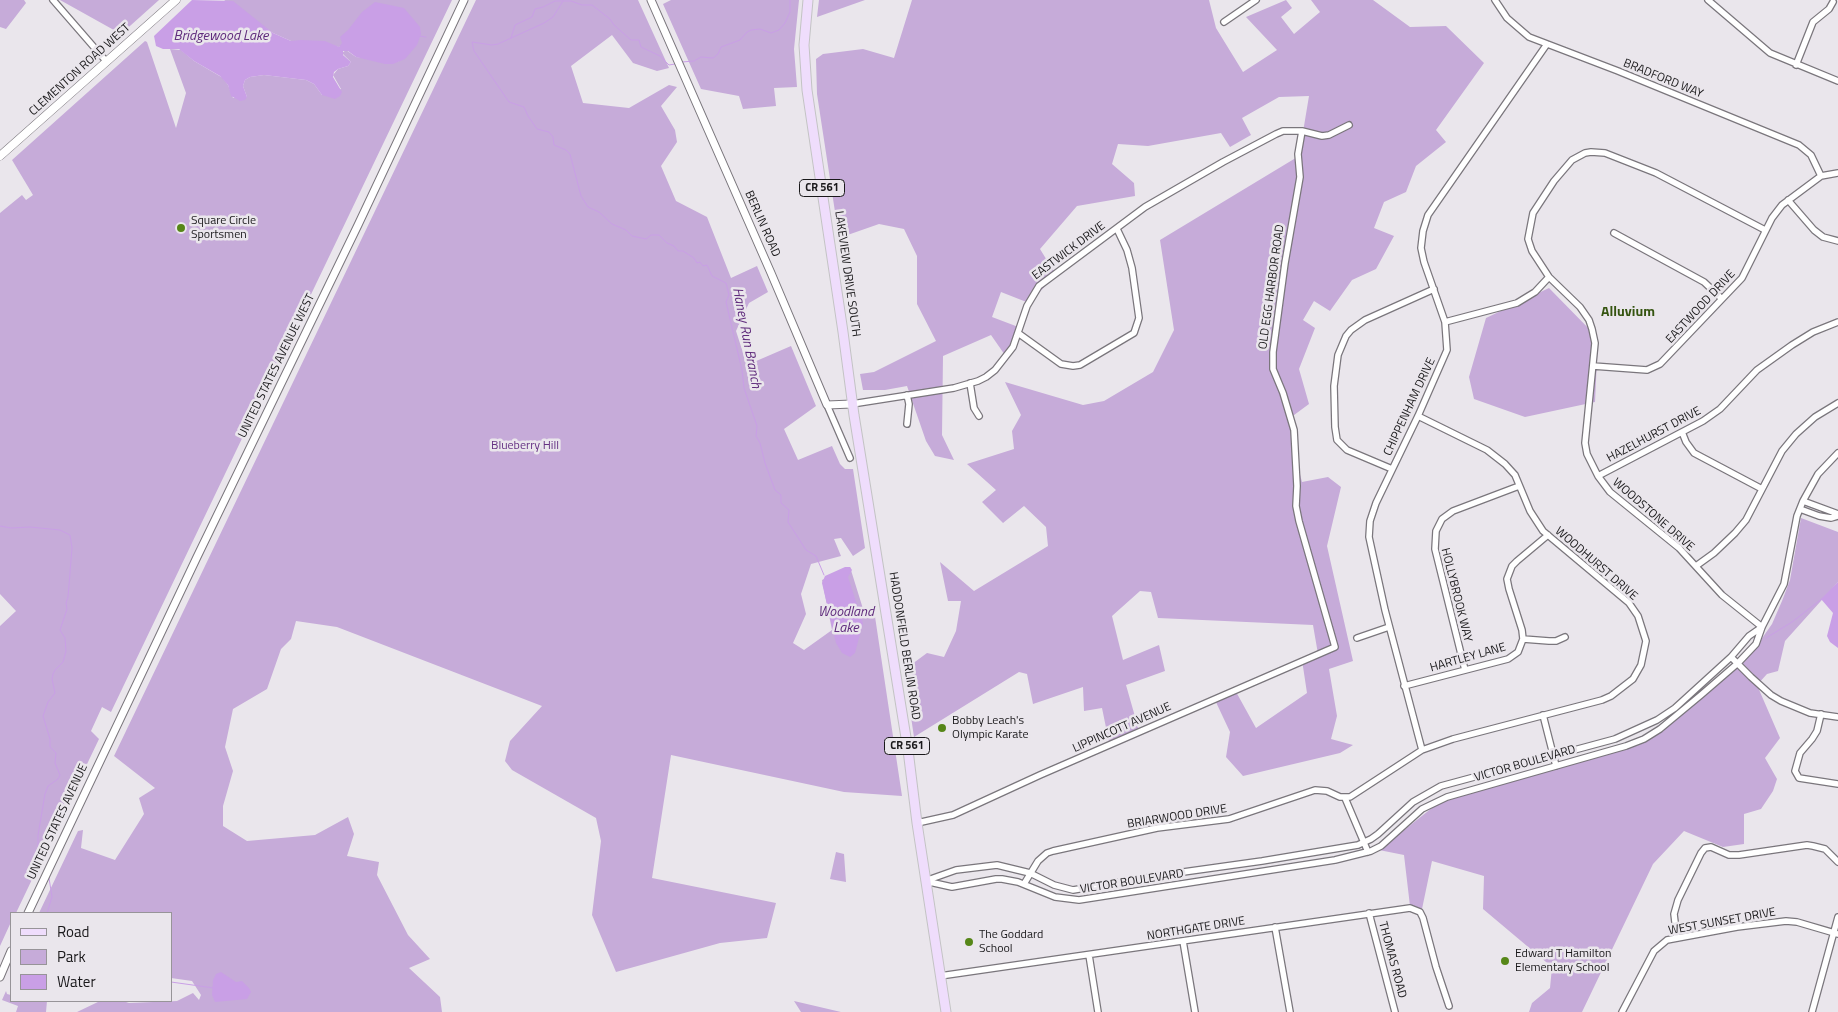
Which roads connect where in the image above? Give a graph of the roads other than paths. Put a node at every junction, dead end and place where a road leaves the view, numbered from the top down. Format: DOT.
graph roads {
  1 [pos="53,0"];
  2 [pos="176,0"];
  3 [pos="464,0"];
  4 [pos="650,0"];
  5 [pos="808,0"];
  6 [pos="1256,0"];
  7 [pos="1495,0"];
  8 [pos="1708,0"];
  9 [pos="1834,2"];
  10 [pos="1224,22"];
  11 [pos="1547,44"];
  12 [pos="106,61"];
  13 [pos="1796,65"];
  14 [pos="1838,81"];
  15 [pos="1349,125"];
  16 [pos="1302,131"];
  17 [pos="0,156"];
  18 [pos="1838,173"];
  19 [pos="1822,176"];
  20 [pos="1788,200"];
  21 [pos="1117,229"];
  22 [pos="1765,230"];
  23 [pos="1614,233"];
  24 [pos="1838,240"];
  25 [pos="1549,277"];
  26 [pos="1434,289"];
  27 [pos="1722,299"];
  28 [pos="1446,322"];
  29 [pos="1838,322"];
  30 [pos="1018,333"];
  31 [pos="1593,366"];
  32 [pos="970,384"];
  33 [pos="907,395"];
  34 [pos="1838,403"];
  35 [pos="852,404"];
  36 [pos="827,405"];
  37 [pos="979,416"];
  38 [pos="1418,416"];
  39 [pos="907,424"];
  40 [pos="1682,432"];
  41 [pos="1838,453"];
  42 [pos="850,458"];
  43 [pos="1392,469"];
  44 [pos="1598,476"];
  45 [pos="1519,486"];
  46 [pos="1762,490"];
  47 [pos="1803,501"];
  48 [pos="1800,509"];
  49 [pos="1838,515"];
  50 [pos="1548,535"];
  51 [pos="1696,566"];
  52 [pos="1389,627"];
  53 [pos="1762,627"];
  54 [pos="1566,637"];
  55 [pos="1357,638"];
  56 [pos="1523,639"];
  57 [pos="1335,647"];
  58 [pos="1731,656"];
  59 [pos="1738,663"];
  60 [pos="1465,670"];
  61 [pos="1404,686"];
  62 [pos="1821,714"];
  63 [pos="1543,715"];
  64 [pos="1838,717"];
  65 [pos="109,741"];
  66 [pos="1422,750"];
  67 [pos="1554,755"];
  68 [pos="1556,766"];
  69 [pos="1838,784"];
  70 [pos="1345,798"];
  71 [pos="1396,816"];
  72 [pos="917,823"];
  73 [pos="1403,827"];
  74 [pos="1364,843"];
  75 [pos="1368,852"];
  76 [pos="1838,862"];
  77 [pos="1030,873"];
  78 [pos="926,881"];
  79 [pos="1024,884"];
  80 [pos="28,912"];
  81 [pos="1369,913"];
  82 [pos="1838,917"];
  83 [pos="1274,927"];
  84 [pos="1836,933"];
  85 [pos="1677,938"];
  86 [pos="1183,941"];
  87 [pos="10,953"];
  88 [pos="1089,955"];
  89 [pos="940,976"];
  90 [pos="0,977"];
  91 [pos="1449,1006"];
  92 [pos="946,1012"];
  93 [pos="1098,1012"];
  94 [pos="1195,1012"];
  95 [pos="1290,1012"];
  96 [pos="1395,1012"];
  97 [pos="1622,1012"];
  98 [pos="1812,1012"];
  1 -- 12 [label="street"];
  2 -- 12 [label="main road, CLEMENTON ROAD WEST"];
  3 -- 65 [label="street, UNITED STATES AVENUE WEST"];
  4 -- 36 [label="street, BERLIN ROAD"];
  5 -- 35 [label="main road, LAKEVIEW DRIVE SOUTH / CR 561"];
  6 -- 10 [label="street"];
  7 -- 11 [label="street, BRADFORD WAY"];
  8 -- 13 [label="street"];
  9 -- 13 [label="street"];
  11 -- 19 [label="street, BRADFORD WAY"];
  11 -- 26 [label="street, CHIPPENHAM DRIVE"];
  12 -- 17 [label="main road, CLEMENTON ROAD WEST"];
  13 -- 14 [label="street"];
  15 -- 16 [label="street, EASTWICK DRIVE"];
  16 -- 21 [label="street, EASTWICK DRIVE"];
  16 -- 57 [label="street, OLD EGG HARBOR ROAD"];
  18 -- 19 [label="street, EASTWOOD DRIVE"];
  19 -- 20 [label="street, EASTWOOD DRIVE"];
  20 -- 22 [label="street, EASTWOOD DRIVE"];
  20 -- 24 [label="street"];
  21 -- 30 [label="street, EASTWICK DRIVE"];
  21 -- 30 [label="street"];
  22 -- 25 [label="street, WOODSTONE DRIVE"];
  22 -- 27 [label="street, EASTWOOD DRIVE"];
  23 -- 27 [label="street"];
  25 -- 28 [label="street"];
  25 -- 31 [label="street, WOODSTONE DRIVE"];
  26 -- 28 [label="street, CHIPPENHAM DRIVE"];
  26 -- 43 [label="street"];
  27 -- 31 [label="street, EASTWOOD DRIVE"];
  28 -- 38 [label="street, CHIPPENHAM DRIVE"];
  29 -- 40 [label="street, HAZELHURST DRIVE"];
  30 -- 32 [label="street, EASTWICK DRIVE"];
  31 -- 44 [label="street, WOODSTONE DRIVE"];
  32 -- 33 [label="street, EASTWICK DRIVE"];
  32 -- 37 [label="street"];
  33 -- 35 [label="street, EASTWICK DRIVE"];
  33 -- 39 [label="street"];
  34 -- 46 [label="street"];
  35 -- 36 [label="street, EASTWICK DRIVE"];
  35 -- 72 [label="main road, HADDONFIELD BERLIN ROAD / CR 561"];
  36 -- 42 [label="street, BERLIN ROAD"];
  38 -- 43 [label="street, CHIPPENHAM DRIVE"];
  38 -- 45 [label="street, WOODHURST DRIVE"];
  40 -- 44 [label="street, HAZELHURST DRIVE"];
  40 -- 46 [label="street"];
  41 -- 47 [label="street, VICTOR BOULEVARD"];
  43 -- 52 [label="street, CHIPPENHAM DRIVE"];
  44 -- 51 [label="street, WOODSTONE DRIVE"];
  45 -- 50 [label="street, WOODHURST DRIVE"];
  45 -- 60 [label="street, HOLLYBROOK WAY"];
  46 -- 51 [label="street"];
  47 -- 48 [label="street, VICTOR BOULEVARD"];
  47 -- 49 [label="street"];
  48 -- 49 [label="street"];
  48 -- 53 [label="street, VICTOR BOULEVARD"];
  50 -- 56 [label="street"];
  50 -- 63 [label="street, WOODHURST DRIVE"];
  51 -- 53 [label="street, WOODSTONE DRIVE"];
  52 -- 55 [label="street"];
  52 -- 61 [label="street, CHIPPENHAM DRIVE"];
  53 -- 58 [label="street, VICTOR BOULEVARD"];
  53 -- 59 [label="street, VICTOR BOULEVARD"];
  54 -- 56 [label="street"];
  56 -- 60 [label="street, HARTLEY LANE"];
  57 -- 72 [label="street, LIPPINCOTT AVENUE"];
  58 -- 59 [label="street"];
  58 -- 67 [label="street, VICTOR BOULEVARD"];
  59 -- 62 [label="street"];
  59 -- 68 [label="street, VICTOR BOULEVARD"];
  60 -- 61 [label="street, HARTLEY LANE"];
  61 -- 66 [label="street, CHIPPENHAM DRIVE"];
  62 -- 64 [label="street"];
  62 -- 69 [label="street"];
  63 -- 66 [label="street, WOODHURST DRIVE"];
  63 -- 67 [label="street"];
  65 -- 80 [label="street, UNITED STATES AVENUE"];
  66 -- 70 [label="street, WOODHURST DRIVE"];
  67 -- 68 [label="street"];
  67 -- 71 [label="street, VICTOR BOULEVARD"];
  68 -- 73 [label="street, VICTOR BOULEVARD"];
  70 -- 74 [label="street"];
  70 -- 77 [label="street, BRIARWOOD DRIVE"];
  71 -- 73 [label="street"];
  71 -- 74 [label="street, VICTOR BOULEVARD"];
  72 -- 78 [label="main road, HADDONFIELD BERLIN ROAD / CR 561"];
  73 -- 75 [label="street, VICTOR BOULEVARD"];
  74 -- 75 [label="street"];
  74 -- 77 [label="street, VICTOR BOULEVARD"];
  75 -- 79 [label="street, VICTOR BOULEVARD"];
  76 -- 85 [label="street"];
  77 -- 78 [label="street, VICTOR BOULEVARD"];
  77 -- 79 [label="street, BRIARWOOD DRIVE"];
  78 -- 79 [label="street, VICTOR BOULEVARD"];
  78 -- 89 [label="main road, HADDONFIELD BERLIN ROAD / CR 561"];
  81 -- 83 [label="street, NORTHGATE DRIVE"];
  81 -- 91 [label="street, NORTHGATE DRIVE"];
  81 -- 96 [label="street, THOMAS ROAD"];
  82 -- 84 [label="street"];
  83 -- 86 [label="street, NORTHGATE DRIVE"];
  83 -- 95 [label="street"];
  84 -- 85 [label="street, WEST SUNSET DRIVE"];
  84 -- 98 [label="street"];
  85 -- 97 [label="street, WEST SUNSET DRIVE"];
  86 -- 88 [label="street, NORTHGATE DRIVE"];
  86 -- 94 [label="street"];
  87 -- 90 [label="street"];
  88 -- 89 [label="street, NORTHGATE DRIVE"];
  88 -- 93 [label="street"];
  89 -- 92 [label="main road, HADDONFIELD BERLIN ROAD / CR 561"];
}
